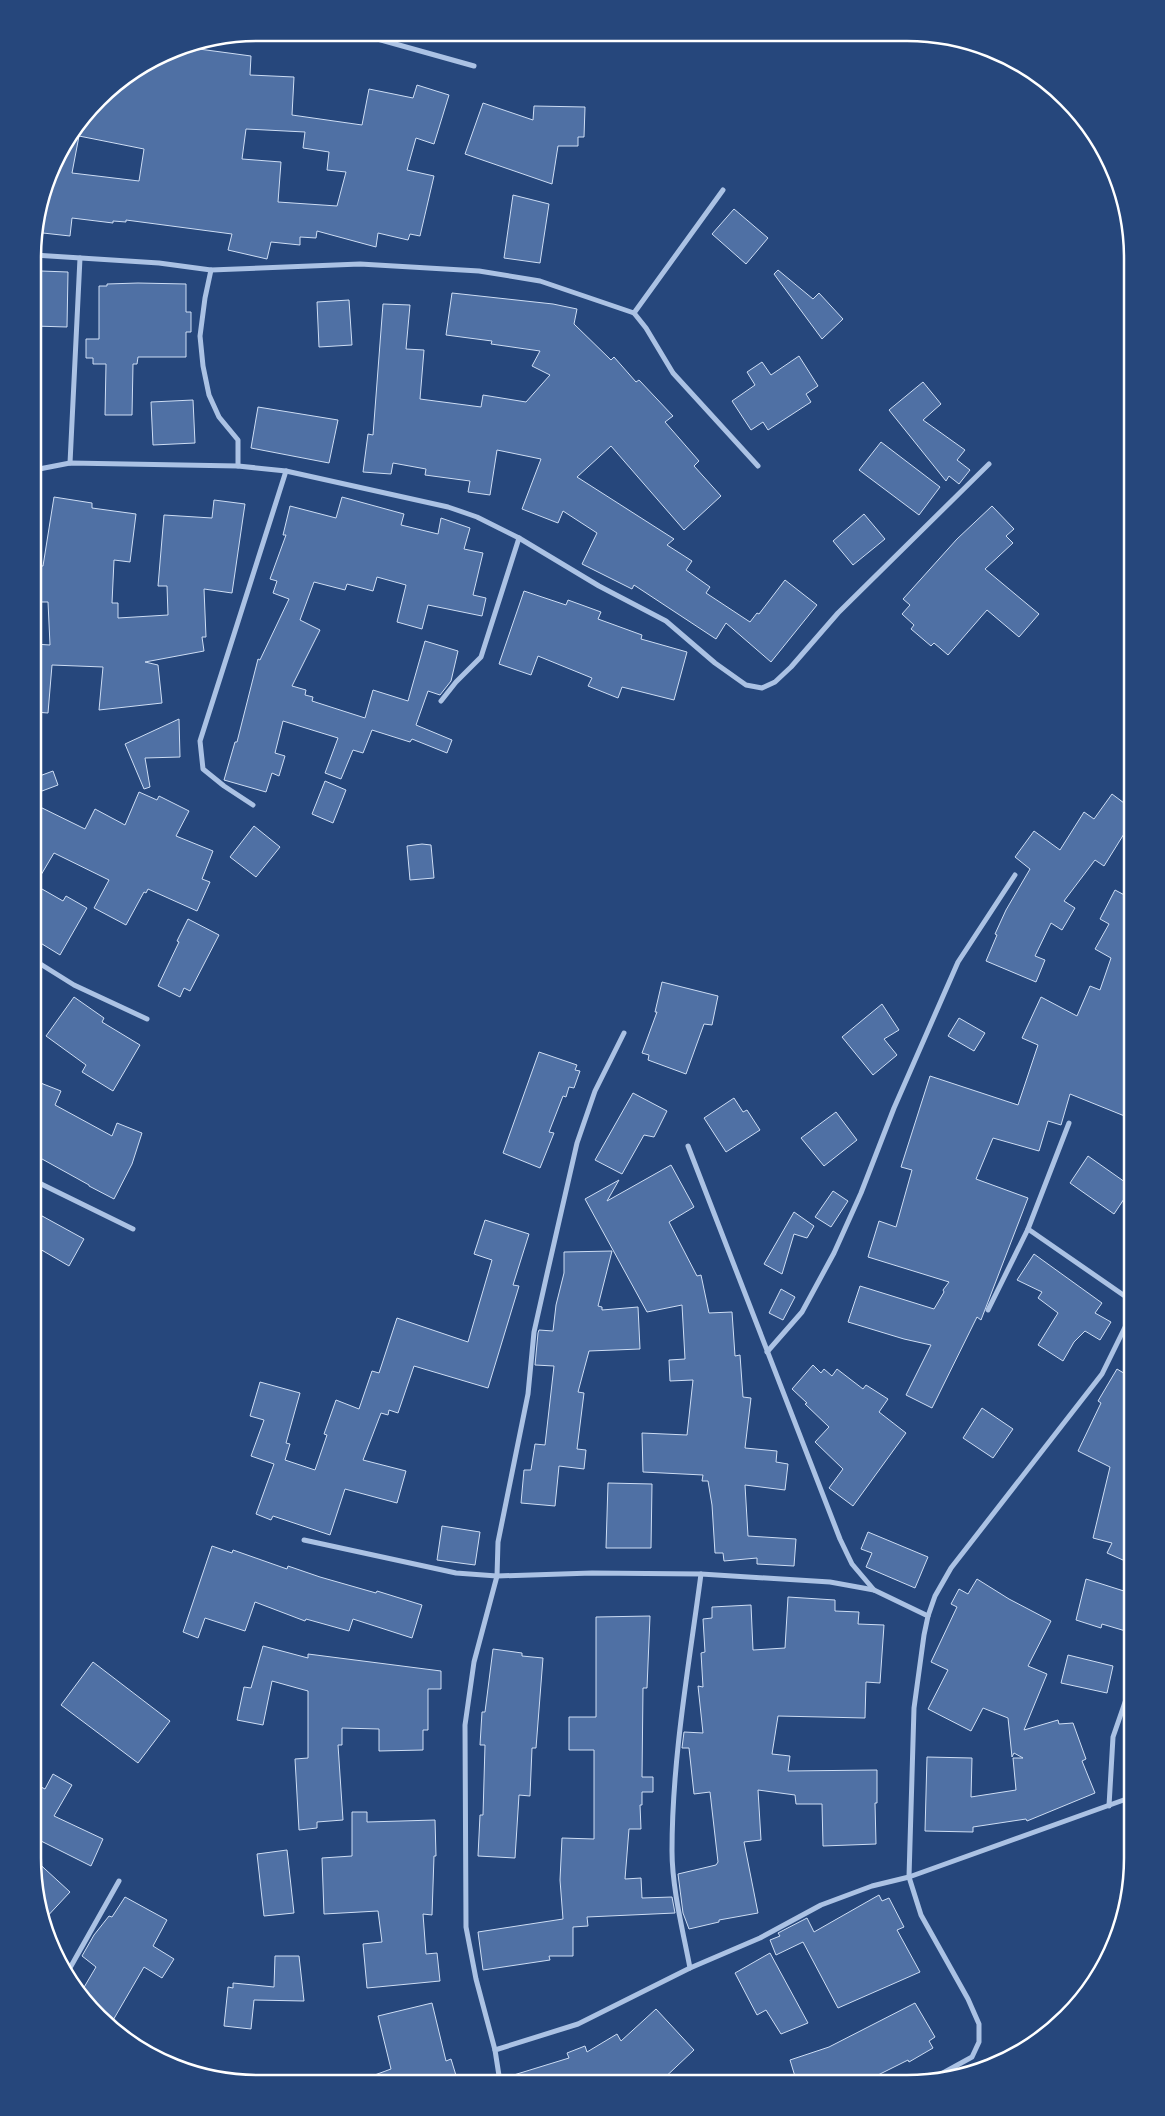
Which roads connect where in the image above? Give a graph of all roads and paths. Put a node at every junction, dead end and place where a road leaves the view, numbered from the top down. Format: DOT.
graph roads {
  1 [pos="385,41"];
  2 [pos="474,66"];
  3 [pos="723,190"];
  4 [pos="41,255"];
  5 [pos="80,258"];
  6 [pos="211,270"];
  7 [pos="634,312"];
  8 [pos="70,464"];
  9 [pos="989,464"];
  10 [pos="238,466"];
  11 [pos="758,466"];
  12 [pos="41,469"];
  13 [pos="286,471"];
  14 [pos="519,538"];
  15 [pos="441,701"];
  16 [pos="253,804"];
  17 [pos="1015,875"];
  18 [pos="41,964"];
  19 [pos="147,1019"];
  20 [pos="624,1033"];
  21 [pos="1069,1123"];
  22 [pos="688,1146"];
  23 [pos="41,1184"];
  24 [pos="134,1229"];
  25 [pos="1028,1229"];
  26 [pos="1124,1295"];
  27 [pos="988,1310"];
  28 [pos="1124,1329"];
  29 [pos="767,1352"];
  30 [pos="304,1540"];
  31 [pos="701,1574"];
  32 [pos="497,1576"];
  33 [pos="874,1590"];
  34 [pos="928,1616"];
  35 [pos="1124,1705"];
  36 [pos="1124,1800"];
  37 [pos="1109,1806"];
  38 [pos="910,1878"];
  39 [pos="119,1880"];
  40 [pos="71,1967"];
  41 [pos="690,1968"];
  42 [pos="495,2050"];
  43 [pos="946,2072"];
  44 [pos="499,2075"];
  1 -- 2 [label="street"];
  3 -- 7 [label="street"];
  4 -- 5 [label="street"];
  5 -- 6 [label="street"];
  5 -- 8 [label="street"];
  6 -- 7 [label="street"];
  6 -- 10 [label="street"];
  7 -- 11 [label="street"];
  8 -- 10 [label="street"];
  8 -- 12 [label="street"];
  9 -- 14 [label="street"];
  10 -- 13 [label="street"];
  13 -- 14 [label="street"];
  13 -- 16 [label="street"];
  14 -- 15 [label="street"];
  17 -- 29 [label="street"];
  18 -- 19 [label="street"];
  20 -- 32 [label="street"];
  21 -- 25 [label="street"];
  22 -- 29 [label="street"];
  23 -- 24 [label="street"];
  25 -- 26 [label="street"];
  25 -- 27 [label="street"];
  28 -- 34 [label="street"];
  29 -- 33 [label="street"];
  30 -- 32 [label="street"];
  31 -- 32 [label="street"];
  31 -- 33 [label="street"];
  31 -- 41 [label="street"];
  32 -- 42 [label="street"];
  33 -- 34 [label="street"];
  34 -- 38 [label="street"];
  35 -- 37 [label="street"];
  36 -- 37 [label="street"];
  37 -- 38 [label="street"];
  38 -- 41 [label="street"];
  38 -- 43 [label="street"];
  39 -- 40 [label="street"];
  41 -- 42 [label="street"];
  42 -- 44 [label="street"];
}
